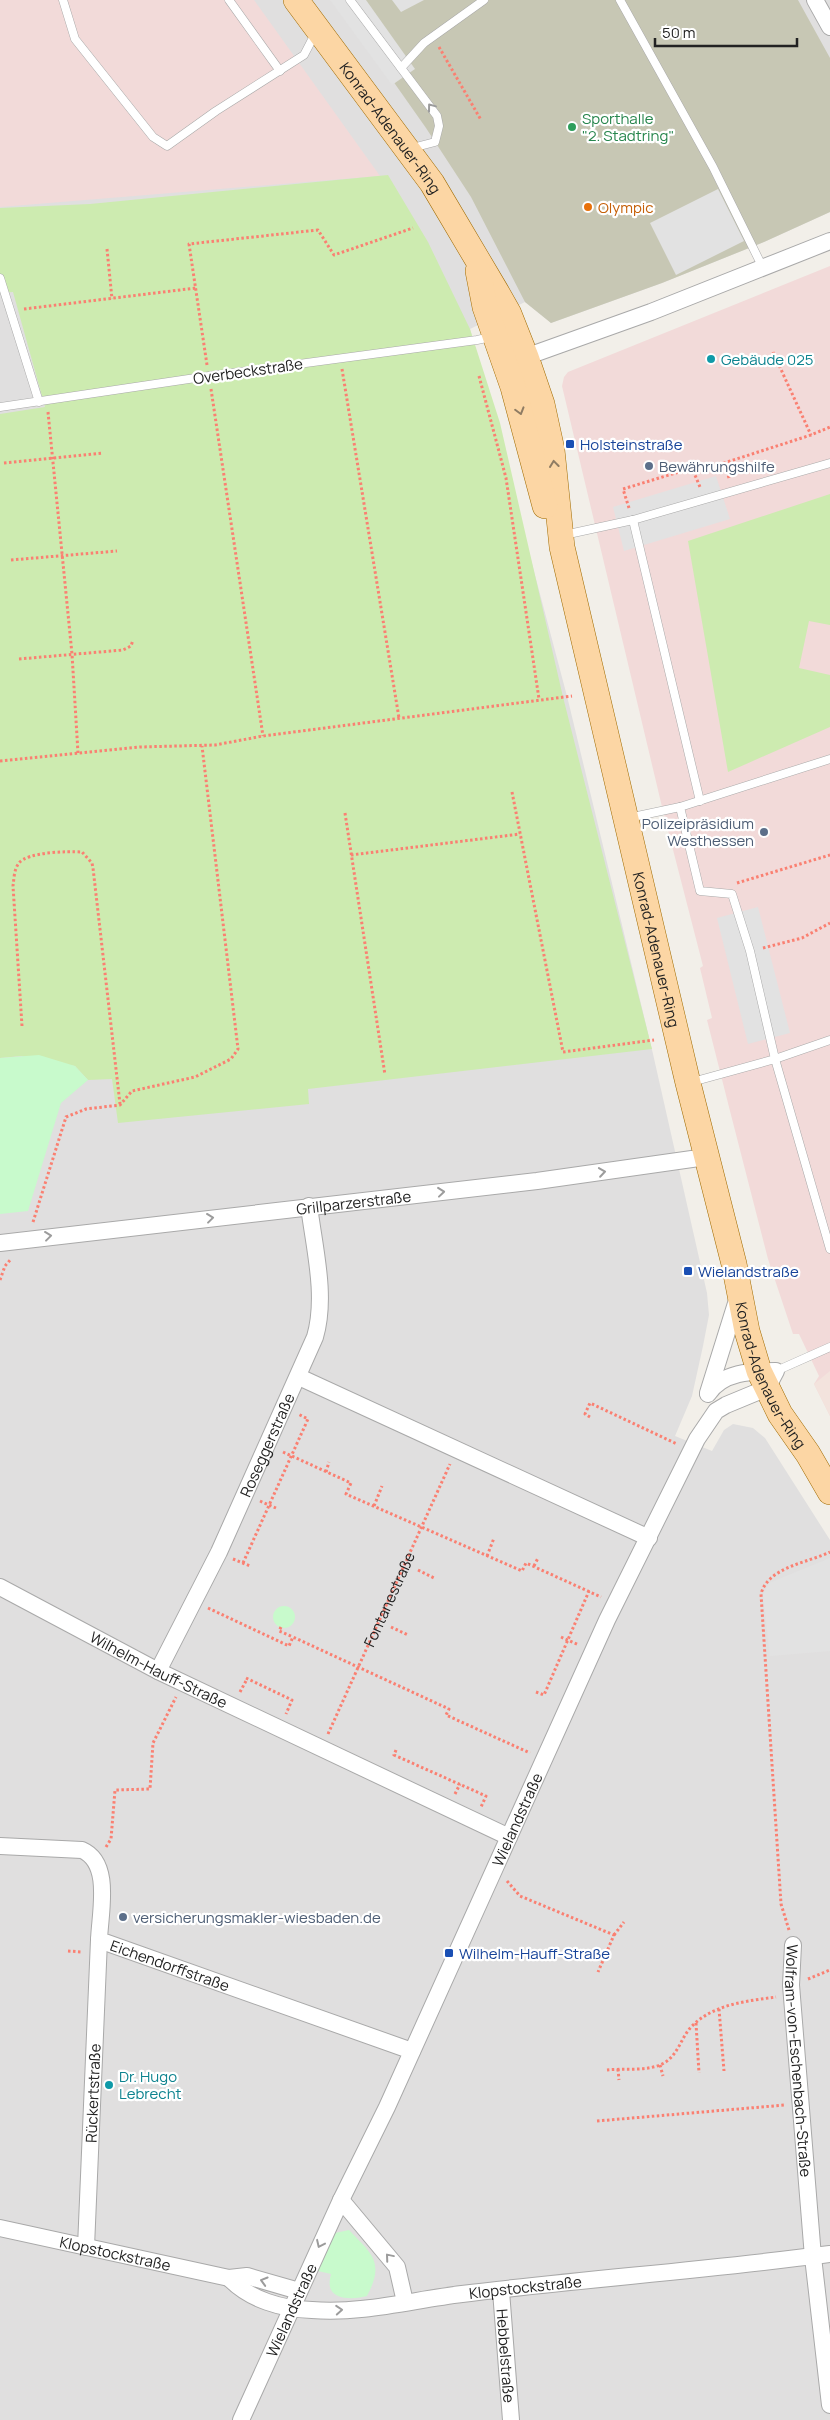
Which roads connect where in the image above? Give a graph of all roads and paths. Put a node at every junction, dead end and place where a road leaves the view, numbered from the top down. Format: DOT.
graph roads {
  1 [pos="63,0"];
  2 [pos="229,0"];
  3 [pos="296,0"];
  4 [pos="350,0"];
  5 [pos="484,0"];
  6 [pos="620,0"];
  7 [pos="815,0"];
  8 [pos="318,28"];
  9 [pos="830,28"];
  10 [pos="433,36"];
  11 [pos="401,68"];
  12 [pos="280,71"];
  13 [pos="481,120"];
  14 [pos="408,150"];
  15 [pos="413,228"];
  16 [pos="830,241"];
  17 [pos="107,249"];
  18 [pos="477,261"];
  19 [pos="763,268"];
  20 [pos="0,278"];
  21 [pos="196,288"];
  22 [pos="112,299"];
  23 [pos="24,309"];
  24 [pos="495,335"];
  25 [pos="773,352"];
  26 [pos="340,359"];
  27 [pos="516,361"];
  28 [pos="209,376"];
  29 [pos="479,376"];
  30 [pos="43,401"];
  31 [pos="0,407"];
  32 [pos="830,427"];
  33 [pos="811,435"];
  34 [pos="103,453"];
  35 [pos="53,458"];
  36 [pos="4,463"];
  37 [pos="830,463"];
  38 [pos="734,491"];
  39 [pos="704,499"];
  40 [pos="633,520"];
  41 [pos="562,542"];
  42 [pos="116,551"];
  43 [pos="62,556"];
  44 [pos="11,560"];
  45 [pos="133,640"];
  46 [pos="72,654"];
  47 [pos="19,659"];
  48 [pos="572,696"];
  49 [pos="539,698"];
  50 [pos="398,718"];
  51 [pos="263,736"];
  52 [pos="202,746"];
  53 [pos="78,752"];
  54 [pos="830,759"];
  55 [pos="0,761"];
  56 [pos="512,792"];
  57 [pos="700,801"];
  58 [pos="680,807"];
  59 [pos="345,813"];
  60 [pos="626,818"];
  61 [pos="520,834"];
  62 [pos="352,855"];
  63 [pos="830,855"];
  64 [pos="732,894"];
  65 [pos="830,923"];
  66 [pos="750,951"];
  67 [pos="22,1026"];
  68 [pos="654,1040"];
  69 [pos="830,1040"];
  70 [pos="775,1059"];
  71 [pos="385,1075"];
  72 [pos="688,1083"];
  73 [pos="120,1105"];
  74 [pos="706,1157"];
  75 [pos="309,1206"];
  76 [pos="826,1224"];
  77 [pos="28,1239"];
  78 [pos="0,1242"];
  79 [pos="830,1249"];
  80 [pos="734,1264"];
  81 [pos="738,1296"];
  82 [pos="830,1347"];
  83 [pos="299,1377"];
  84 [pos="767,1377"];
  85 [pos="708,1394"];
  86 [pos="285,1408"];
  87 [pos="590,1416"];
  88 [pos="694,1445"];
  89 [pos="279,1450"];
  90 [pos="456,1450"];
  91 [pos="291,1456"];
  92 [pos="329,1462"];
  93 [pos="326,1472"];
  94 [pos="382,1486"];
  95 [pos="830,1492"];
  96 [pos="256,1500"];
  97 [pos="269,1505"];
  98 [pos="374,1506"];
  99 [pos="276,1508"];
  100 [pos="422,1527"];
  101 [pos="494,1538"];
  102 [pos="649,1538"];
  103 [pos="830,1552"];
  104 [pos="486,1556"];
  105 [pos="231,1558"];
  106 [pos="538,1558"];
  107 [pos="243,1563"];
  108 [pos="250,1566"];
  109 [pos="534,1566"];
  110 [pos="418,1570"];
  111 [pos="434,1578"];
  112 [pos="0,1587"];
  113 [pos="589,1591"];
  114 [pos="194,1602"];
  115 [pos="616,1603"];
  116 [pos="281,1627"];
  117 [pos="391,1627"];
  118 [pos="408,1635"];
  119 [pos="293,1637"];
  120 [pos="561,1637"];
  121 [pos="568,1640"];
  122 [pos="579,1645"];
  123 [pos="358,1667"];
  124 [pos="158,1671"];
  125 [pos="183,1682"];
  126 [pos="536,1692"];
  127 [pos="240,1693"];
  128 [pos="544,1695"];
  129 [pos="550,1698"];
  130 [pos="279,1728"];
  131 [pos="322,1748"];
  132 [pos="396,1750"];
  133 [pos="394,1755"];
  134 [pos="544,1759"];
  135 [pos="392,1760"];
  136 [pos="460,1784"];
  137 [pos="455,1795"];
  138 [pos="475,1821"];
  139 [pos="509,1838"];
  140 [pos="0,1846"];
  141 [pos="97,1860"];
  142 [pos="495,1867"];
  143 [pos="624,1922"];
  144 [pos="614,1935"];
  145 [pos="99,1940"];
  146 [pos="793,1945"];
  147 [pos="598,1972"];
  148 [pos="792,1995"];
  149 [pos="719,2009"];
  150 [pos="696,2023"];
  151 [pos="412,2051"];
  152 [pos="660,2065"];
  153 [pos="618,2069"];
  154 [pos="607,2070"];
  155 [pos="724,2071"];
  156 [pos="699,2073"];
  157 [pos="663,2076"];
  158 [pos="619,2080"];
  159 [pos="801,2104"];
  160 [pos="596,2121"];
  161 [pos="341,2200"];
  162 [pos="0,2228"];
  163 [pos="86,2247"];
  164 [pos="830,2254"];
  165 [pos="814,2256"];
  166 [pos="229,2278"];
  167 [pos="502,2290"];
  168 [pos="299,2291"];
  169 [pos="405,2302"];
  170 [pos="291,2309"];
  171 [pos="830,2405"];
  172 [pos="241,2420"];
  173 [pos="511,2420"];
  1 -- 12 [label="lane"];
  2 -- 12 [label="lane"];
  3 -- 8 [label="main road, Konrad-Adenauer-Ring"];
  4 -- 11 [label="lane"];
  5 -- 10 [label="lane"];
  6 -- 19 [label="lane"];
  7 -- 9 [label="street"];
  8 -- 12 [label="lane"];
  8 -- 14 [label="main road, Konrad-Adenauer-Ring"];
  10 -- 11 [label="lane"];
  10 -- 13 [label="path"];
  14 -- 11 [label="lane, one-way"];
  14 -- 18 [label="main road, Konrad-Adenauer-Ring"];
  15 -- 21 [label="path"];
  16 -- 19 [label="street"];
  17 -- 22 [label="path"];
  18 -- 24 [label="main road, Konrad-Adenauer-Ring"];
  18 -- 27 [label="main road, Konrad-Adenauer-Ring"];
  19 -- 27 [label="street"];
  20 -- 30 [label="lane"];
  21 -- 22 [label="path"];
  21 -- 28 [label="path"];
  22 -- 23 [label="path"];
  24 -- 26 [label="lane, Overbeckstraße"];
  24 -- 27 [label="main road, Konrad-Adenauer-Ring"];
  25 -- 33 [label="path"];
  26 -- 28 [label="lane, Overbeckstraße"];
  26 -- 50 [label="path"];
  27 -- 41 [label="main road, Konrad-Adenauer-Ring"];
  28 -- 30 [label="lane, Overbeckstraße"];
  28 -- 51 [label="path"];
  29 -- 49 [label="path"];
  30 -- 31 [label="lane, Overbeckstraße"];
  30 -- 35 [label="path"];
  32 -- 33 [label="path"];
  33 -- 38 [label="path"];
  34 -- 35 [label="path"];
  35 -- 36 [label="path"];
  35 -- 43 [label="path"];
  37 -- 38 [label="lane"];
  38 -- 39 [label="lane"];
  39 -- 40 [label="lane"];
  39 -- 40 [label="path"];
  40 -- 41 [label="lane"];
  40 -- 57 [label="lane"];
  41 -- 60 [label="main road, Konrad-Adenauer-Ring"];
  42 -- 43 [label="path"];
  43 -- 44 [label="path"];
  43 -- 46 [label="path"];
  45 -- 46 [label="path"];
  46 -- 47 [label="path"];
  46 -- 53 [label="path"];
  48 -- 49 [label="path"];
  49 -- 50 [label="path"];
  50 -- 51 [label="path"];
  51 -- 52 [label="path"];
  52 -- 53 [label="path"];
  52 -- 73 [label="path"];
  53 -- 55 [label="path"];
  54 -- 57 [label="lane"];
  56 -- 61 [label="path"];
  57 -- 58 [label="lane"];
  58 -- 60 [label="lane"];
  58 -- 64 [label="lane"];
  59 -- 62 [label="path"];
  60 -- 72 [label="main road, Konrad-Adenauer-Ring"];
  61 -- 62 [label="path"];
  61 -- 68 [label="path"];
  62 -- 71 [label="path"];
  63 -- 64 [label="path"];
  64 -- 66 [label="lane"];
  65 -- 66 [label="path"];
  66 -- 70 [label="lane"];
  67 -- 73 [label="path"];
  69 -- 70 [label="lane"];
  70 -- 72 [label="lane"];
  70 -- 76 [label="lane"];
  72 -- 74 [label="main road, Konrad-Adenauer-Ring"];
  73 -- 77 [label="path"];
  75 -- 74 [label="street, Grillparzerstraße, one-way"];
  74 -- 80 [label="main road, Konrad-Adenauer-Ring"];
  77 -- 75 [label="street, Grillparzerstraße, one-way"];
  75 -- 83 [label="street, Roseggerstraße"];
  76 -- 79 [label="lane"];
  77 -- 78 [label="street, Grillparzerstraße"];
  80 -- 81 [label="main road, Konrad-Adenauer-Ring"];
  80 -- 84 [label="main road, Konrad-Adenauer-Ring"];
  81 -- 84 [label="main road, Konrad-Adenauer-Ring"];
  81 -- 85 [label="street, Wielandstraße"];
  82 -- 84 [label="lane"];
  83 -- 86 [label="street, Roseggerstraße"];
  83 -- 90 [label="street"];
  84 -- 85 [label="street"];
  84 -- 88 [label="street, Wielandstraße"];
  84 -- 95 [label="main road, Konrad-Adenauer-Ring"];
  85 -- 88 [label="street, Wielandstraße"];
  86 -- 91 [label="path"];
  86 -- 114 [label="street, Roseggerstraße"];
  87 -- 88 [label="path"];
  88 -- 102 [label="street, Wielandstraße"];
  89 -- 91 [label="path"];
  90 -- 100 [label="path, Fontanestraße"];
  90 -- 102 [label="street"];
  91 -- 93 [label="path"];
  91 -- 97 [label="path"];
  92 -- 93 [label="path"];
  93 -- 98 [label="path"];
  94 -- 98 [label="path"];
  96 -- 97 [label="path"];
  97 -- 99 [label="path"];
  97 -- 107 [label="path"];
  98 -- 100 [label="path"];
  100 -- 104 [label="path"];
  100 -- 123 [label="path, Fontanestraße"];
  101 -- 104 [label="path"];
  102 -- 115 [label="street, Wielandstraße"];
  103 -- 146 [label="path, Wolfram-von-Eschenbach-Straße"];
  104 -- 109 [label="path"];
  105 -- 107 [label="path"];
  106 -- 109 [label="path"];
  107 -- 108 [label="path"];
  109 -- 113 [label="path"];
  110 -- 111 [label="path"];
  112 -- 124 [label="street, Wilhelm-Hauff-Straße"];
  113 -- 115 [label="path"];
  113 -- 121 [label="path"];
  114 -- 119 [label="path"];
  114 -- 124 [label="street, Roseggerstraße"];
  115 -- 134 [label="street, Wielandstraße"];
  116 -- 119 [label="path"];
  117 -- 118 [label="path"];
  119 -- 123 [label="path"];
  120 -- 121 [label="path"];
  121 -- 122 [label="path"];
  121 -- 128 [label="path"];
  123 -- 131 [label="path, Fontanestraße"];
  123 -- 134 [label="path"];
  124 -- 125 [label="street, Wilhelm-Hauff-Straße"];
  125 -- 130 [label="street, Wilhelm-Hauff-Straße"];
  125 -- 141 [label="path"];
  126 -- 128 [label="path"];
  127 -- 130 [label="path"];
  128 -- 129 [label="path"];
  130 -- 131 [label="street, Wilhelm-Hauff-Straße"];
  131 -- 138 [label="street, Wilhelm-Hauff-Straße"];
  132 -- 133 [label="path"];
  133 -- 135 [label="path"];
  133 -- 136 [label="path"];
  134 -- 139 [label="street, Wielandstraße"];
  136 -- 137 [label="path"];
  136 -- 138 [label="path"];
  138 -- 139 [label="street, Wilhelm-Hauff-Straße"];
  139 -- 142 [label="street, Wielandstraße"];
  140 -- 141 [label="street"];
  141 -- 145 [label="street, Eichendorffstraße"];
  142 -- 144 [label="path"];
  142 -- 151 [label="street, Wielandstraße"];
  143 -- 144 [label="path"];
  144 -- 147 [label="path"];
  145 -- 151 [label="street, Eichendorffstraße"];
  145 -- 163 [label="street, Rückertstraße"];
  146 -- 148 [label="street, Wolfram-von-Eschenbach-Straße"];
  148 -- 149 [label="path"];
  148 -- 159 [label="street, Wolfram-von-Eschenbach-Straße"];
  149 -- 150 [label="path"];
  149 -- 155 [label="path"];
  150 -- 152 [label="path"];
  150 -- 156 [label="path"];
  151 -- 161 [label="street, Wielandstraße"];
  152 -- 153 [label="path"];
  152 -- 157 [label="path"];
  153 -- 154 [label="path"];
  153 -- 158 [label="path"];
  159 -- 160 [label="path"];
  159 -- 165 [label="street, Wolfram-von-Eschenbach-Straße"];
  161 -- 168 [label="street, Wielandstraße, one-way"];
  169 -- 161 [label="street, one-way"];
  162 -- 163 [label="street, Klopstockstraße"];
  163 -- 166 [label="street, Klopstockstraße"];
  164 -- 165 [label="street, Klopstockstraße"];
  165 -- 167 [label="street, Klopstockstraße"];
  165 -- 171 [label="street, Wolfram-von-Eschenbach-Straße"];
  168 -- 166 [label="street, Klopstockstraße, one-way"];
  166 -- 170 [label="street, Klopstockstraße"];
  167 -- 169 [label="street, Klopstockstraße"];
  167 -- 173 [label="street, Hebbelstraße"];
  168 -- 170 [label="street, Wielandstraße"];
  170 -- 169 [label="street, Klopstockstraße, one-way"];
  170 -- 172 [label="street, Wielandstraße"];
}
